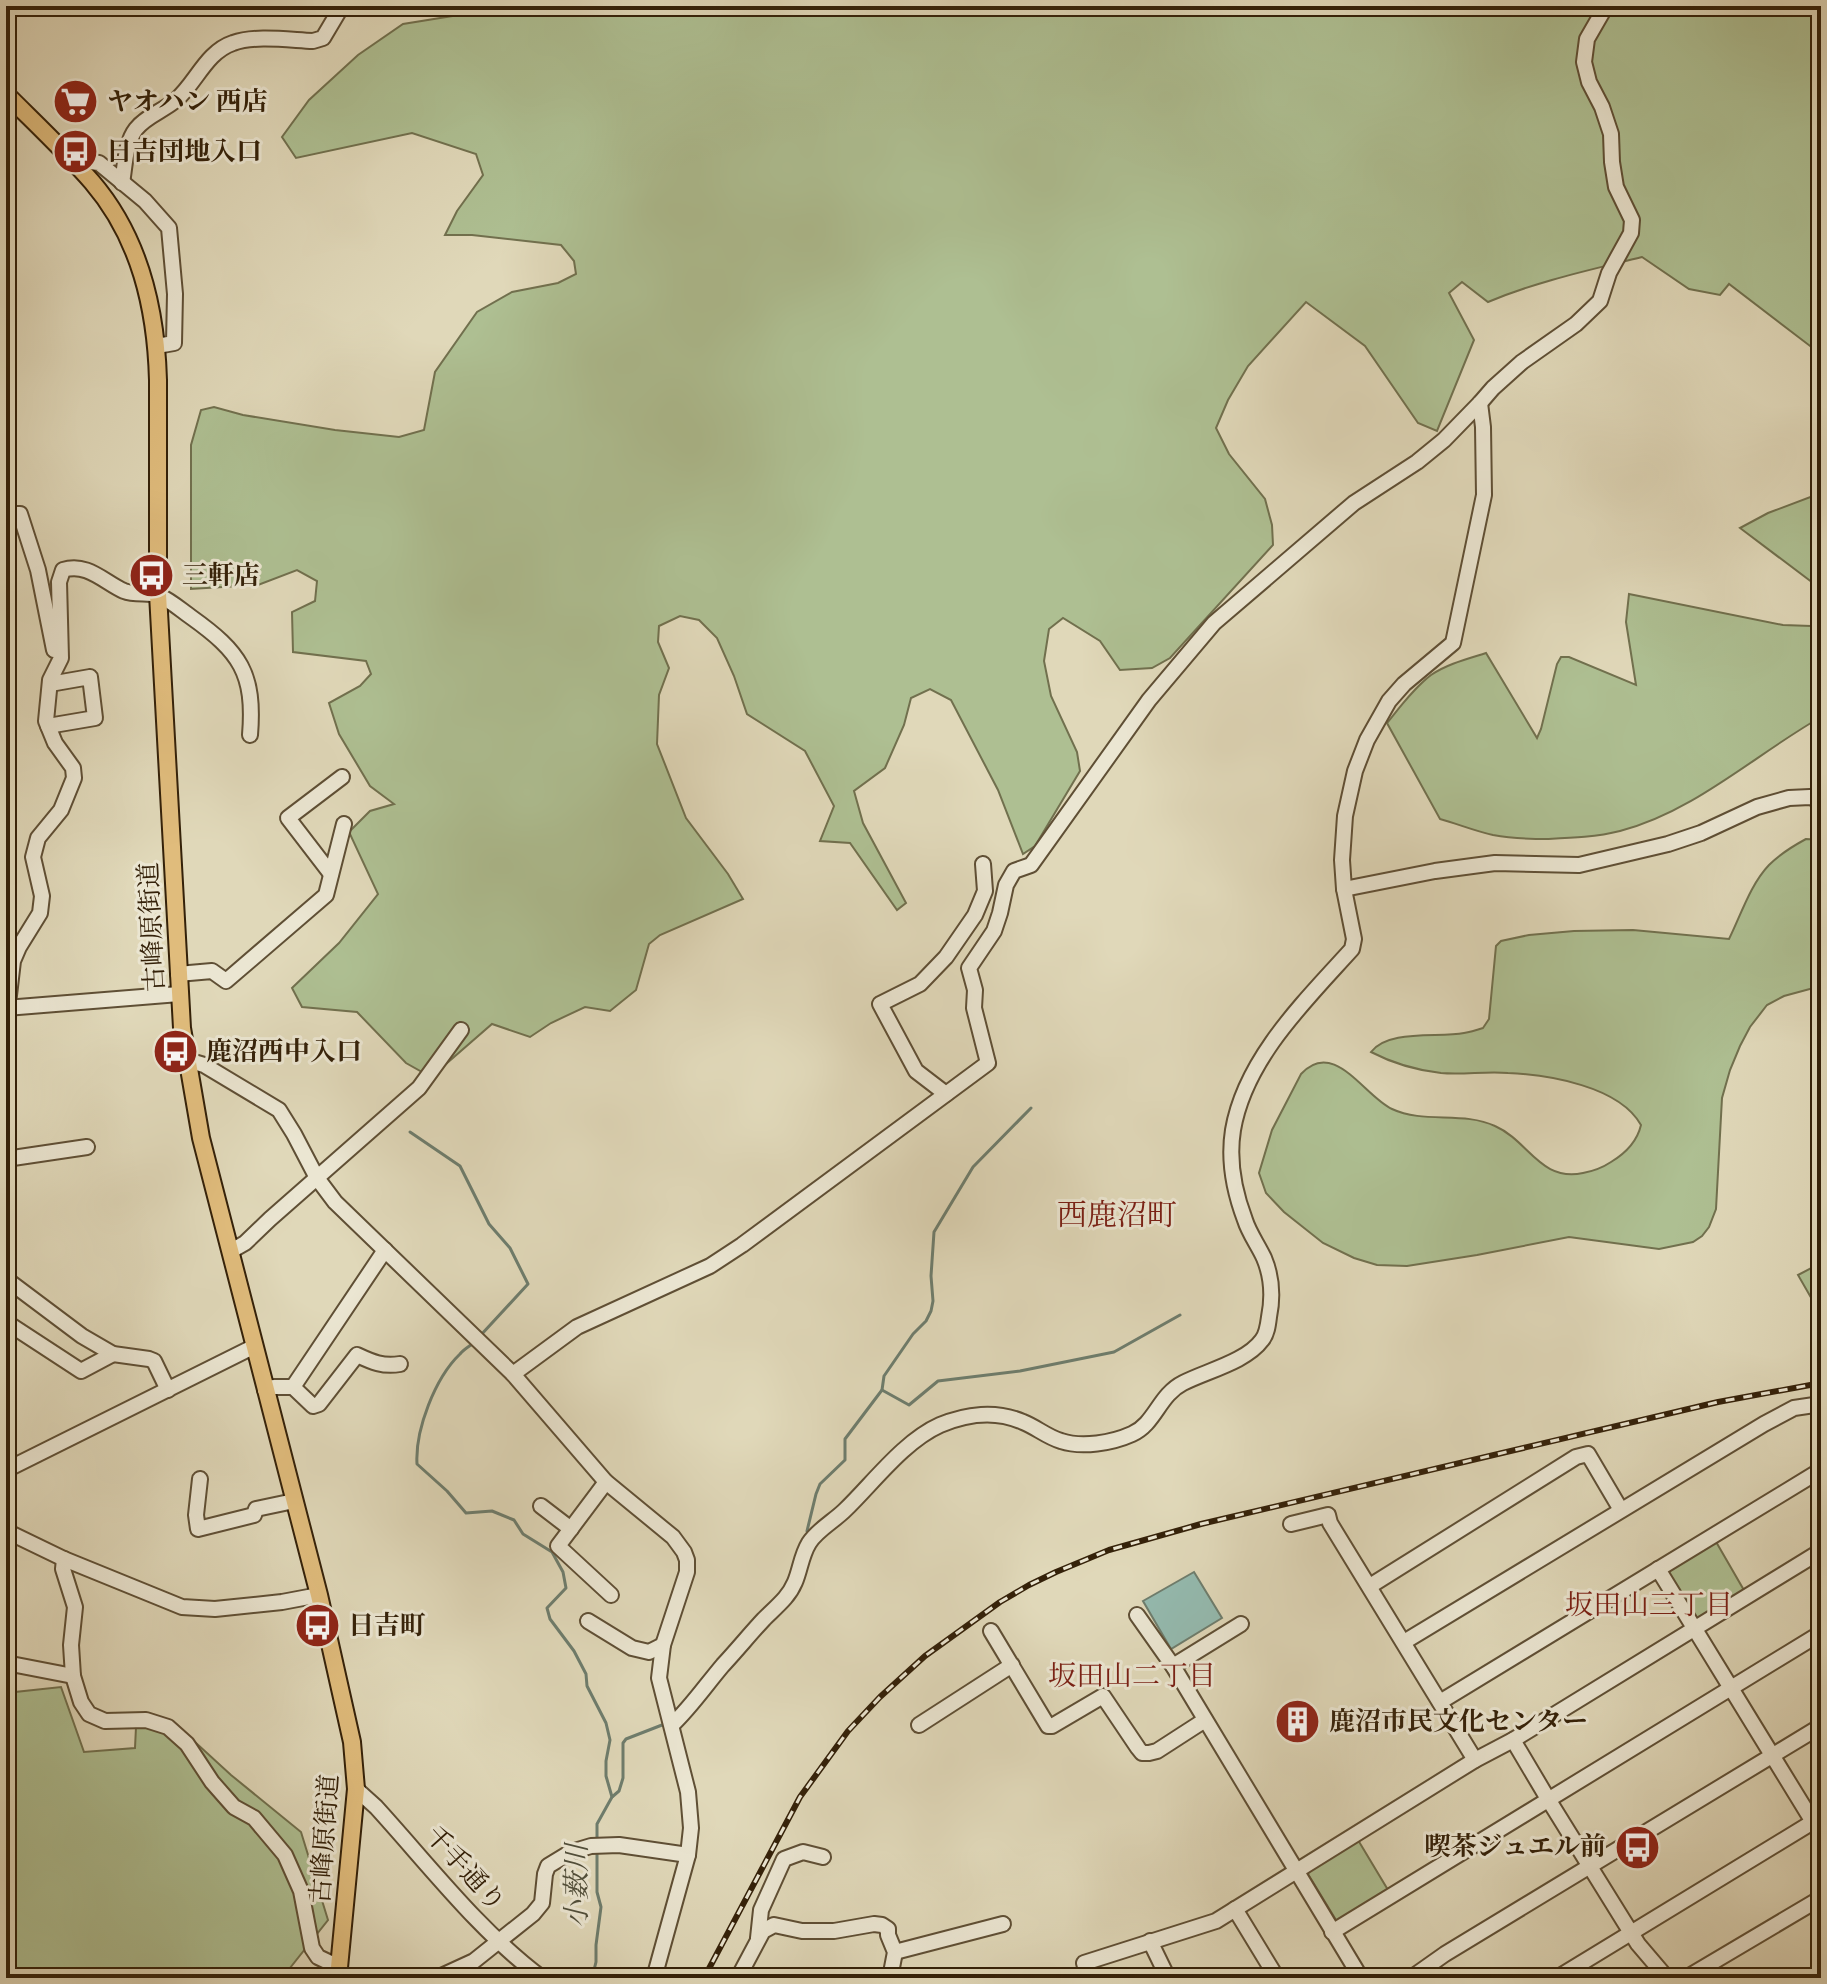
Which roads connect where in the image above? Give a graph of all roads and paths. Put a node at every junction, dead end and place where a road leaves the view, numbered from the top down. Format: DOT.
graph roads {
  1 [pos="342,6"];
  2 [pos="1606,6"];
  3 [pos="6,94"];
  4 [pos="72,160"];
  5 [pos="122,183"];
  6 [pos="157,346"];
  7 [pos="1480,403"];
  8 [pos="6,519"];
  9 [pos="158,594"];
  10 [pos="57,666"];
  11 [pos="50,684"];
  12 [pos="48,726"];
  13 [pos="250,735"];
  14 [pos="342,777"];
  15 [pos="1821,801"];
  16 [pos="344,824"];
  17 [pos="983,864"];
  18 [pos="331,874"];
  19 [pos="1344,889"];
  20 [pos="178,974"];
  21 [pos="179,994"];
  22 [pos="7,1012"];
  23 [pos="461,1030"];
  24 [pos="187,1060"];
  25 [pos="946,1094"];
  26 [pos="87,1147"];
  27 [pos="6,1159"];
  28 [pos="317,1178"];
  29 [pos="385,1250"];
  30 [pos="231,1251"];
  31 [pos="6,1279"];
  32 [pos="6,1322"];
  33 [pos="255,1346"];
  34 [pos="113,1354"];
  35 [pos="400,1364"];
  36 [pos="513,1374"];
  37 [pos="293,1387"];
  38 [pos="168,1390"];
  39 [pos="265,1390"];
  40 [pos="1821,1404"];
  41 [pos="6,1470"];
  42 [pos="1821,1470"];
  43 [pos="200,1479"];
  44 [pos="606,1482"];
  45 [pos="294,1501"];
  46 [pos="541,1506"];
  47 [pos="1621,1510"];
  48 [pos="1291,1524"];
  49 [pos="571,1529"];
  50 [pos="6,1531"];
  51 [pos="1821,1551"];
  52 [pos="64,1559"];
  53 [pos="1658,1569"];
  54 [pos="1370,1586"];
  55 [pos="319,1595"];
  56 [pos="611,1595"];
  57 [pos="1137,1615"];
  58 [pos="588,1621"];
  59 [pos="1241,1624"];
  60 [pos="1695,1627"];
  61 [pos="991,1631"];
  62 [pos="1821,1633"];
  63 [pos="1404,1642"];
  64 [pos="663,1645"];
  65 [pos="6,1663"];
  66 [pos="1012,1665"];
  67 [pos="1173,1666"];
  68 [pos="73,1676"];
  69 [pos="1731,1688"];
  70 [pos="1440,1702"];
  71 [pos="1205,1720"];
  72 [pos="672,1725"];
  73 [pos="919,1725"];
  74 [pos="1821,1726"];
  75 [pos="1513,1740"];
  76 [pos="1773,1755"];
  77 [pos="1475,1760"];
  78 [pos="356,1789"];
  79 [pos="1548,1799"];
  80 [pos="1817,1819"];
  81 [pos="1821,1835"];
  82 [pos="688,1855"];
  83 [pos="823,1857"];
  84 [pos="1589,1866"];
  85 [pos="1296,1871"];
  86 [pos="1821,1898"];
  87 [pos="1235,1909"];
  88 [pos="1003,1924"];
  89 [pos="1332,1932"];
  90 [pos="1631,1933"];
  91 [pos="1150,1941"];
  92 [pos="500,1942"];
  93 [pos="757,1942"];
  94 [pos="895,1952"];
  95 [pos="474,1961"];
  96 [pos="338,1973"];
  97 [pos="437,1978"];
  98 [pos="467,1978"];
  99 [pos="542,1978"];
  100 [pos="654,1978"];
  101 [pos="738,1978"];
  102 [pos="890,1978"];
  103 [pos="1088,1978"];
  104 [pos="1168,1978"];
  105 [pos="1277,1978"];
  106 [pos="1361,1978"];
  107 [pos="1411,1978"];
  108 [pos="1557,1978"];
  109 [pos="1667,1978"];
  110 [pos="1686,1978"];
  1 -- 5 [label="street"];
  2 -- 7 [label="street"];
  3 -- 4 [label="main road, 古峰原街道"];
  4 -- 5 [label="street"];
  4 -- 6 [label="main road, 古峰原街道"];
  5 -- 6 [label="street"];
  6 -- 9 [label="main road, 古峰原街道"];
  7 -- 19 [label="street"];
  7 -- 25 [label="street"];
  8 -- 10 [label="street"];
  9 -- 10 [label="street"];
  9 -- 13 [label="street"];
  9 -- 20 [label="main road, 古峰原街道"];
  10 -- 11 [label="street"];
  11 -- 12 [label="street"];
  11 -- 12 [label="street"];
  12 -- 22 [label="street"];
  14 -- 18 [label="street"];
  15 -- 19 [label="street"];
  16 -- 18 [label="street"];
  17 -- 25 [label="street"];
  18 -- 20 [label="street"];
  19 -- 72 [label="street"];
  20 -- 21 [label="main road, 古峰原街道"];
  21 -- 22 [label="street"];
  21 -- 24 [label="main road, 古峰原街道"];
  23 -- 28 [label="street"];
  24 -- 28 [label="street"];
  24 -- 30 [label="main road, 古峰原街道"];
  25 -- 36 [label="street"];
  26 -- 27 [label="street"];
  28 -- 29 [label="street"];
  28 -- 30 [label="street"];
  29 -- 36 [label="street"];
  29 -- 37 [label="street"];
  30 -- 33 [label="main road, 古峰原街道"];
  31 -- 34 [label="street"];
  32 -- 34 [label="street"];
  33 -- 38 [label="street"];
  33 -- 39 [label="main road, 古峰原街道"];
  34 -- 38 [label="street"];
  35 -- 37 [label="street"];
  36 -- 44 [label="street"];
  37 -- 39 [label="street"];
  38 -- 41 [label="street"];
  39 -- 45 [label="main road, 古峰原街道"];
  40 -- 47 [label="street"];
  42 -- 53 [label="street"];
  43 -- 45 [label="street"];
  44 -- 49 [label="street"];
  44 -- 64 [label="street"];
  45 -- 55 [label="main road, 古峰原街道"];
  46 -- 49 [label="street"];
  47 -- 54 [label="street"];
  47 -- 63 [label="street"];
  48 -- 54 [label="street"];
  49 -- 56 [label="street"];
  50 -- 52 [label="street"];
  51 -- 60 [label="street"];
  52 -- 55 [label="street"];
  52 -- 68 [label="street"];
  53 -- 60 [label="street"];
  53 -- 70 [label="street"];
  54 -- 63 [label="street"];
  55 -- 78 [label="main road, 古峰原街道"];
  57 -- 67 [label="street"];
  58 -- 64 [label="street"];
  59 -- 67 [label="street"];
  60 -- 69 [label="street"];
  60 -- 75 [label="street"];
  61 -- 66 [label="street"];
  62 -- 69 [label="street"];
  63 -- 70 [label="street"];
  64 -- 72 [label="street"];
  65 -- 68 [label="street"];
  66 -- 71 [label="street"];
  66 -- 73 [label="street"];
  67 -- 71 [label="street"];
  68 -- 96 [label="street"];
  69 -- 76 [label="street"];
  69 -- 79 [label="street"];
  70 -- 77 [label="street"];
  71 -- 85 [label="street"];
  72 -- 82 [label="street"];
  74 -- 76 [label="street"];
  75 -- 77 [label="street"];
  75 -- 79 [label="street"];
  76 -- 80 [label="street"];
  76 -- 84 [label="street"];
  77 -- 85 [label="street"];
  78 -- 92 [label="street, 千手通り"];
  78 -- 96 [label="main road, 古峰原街道"];
  79 -- 84 [label="street"];
  79 -- 89 [label="street"];
  80 -- 81 [label="street"];
  80 -- 90 [label="street"];
  82 -- 92 [label="street"];
  82 -- 100 [label="street"];
  83 -- 93 [label="street"];
  84 -- 90 [label="street"];
  84 -- 107 [label="street"];
  85 -- 87 [label="street"];
  85 -- 89 [label="street"];
  86 -- 110 [label="street"];
  87 -- 91 [label="street"];
  87 -- 105 [label="street"];
  88 -- 94 [label="street"];
  89 -- 106 [label="street"];
  90 -- 108 [label="street"];
  90 -- 109 [label="street"];
  91 -- 103 [label="street"];
  91 -- 104 [label="street"];
  92 -- 95 [label="street"];
  92 -- 99 [label="street, 千手通り"];
  93 -- 94 [label="street"];
  93 -- 101 [label="street"];
  94 -- 102 [label="street"];
  95 -- 97 [label="street"];
  95 -- 98 [label="street"];
}
